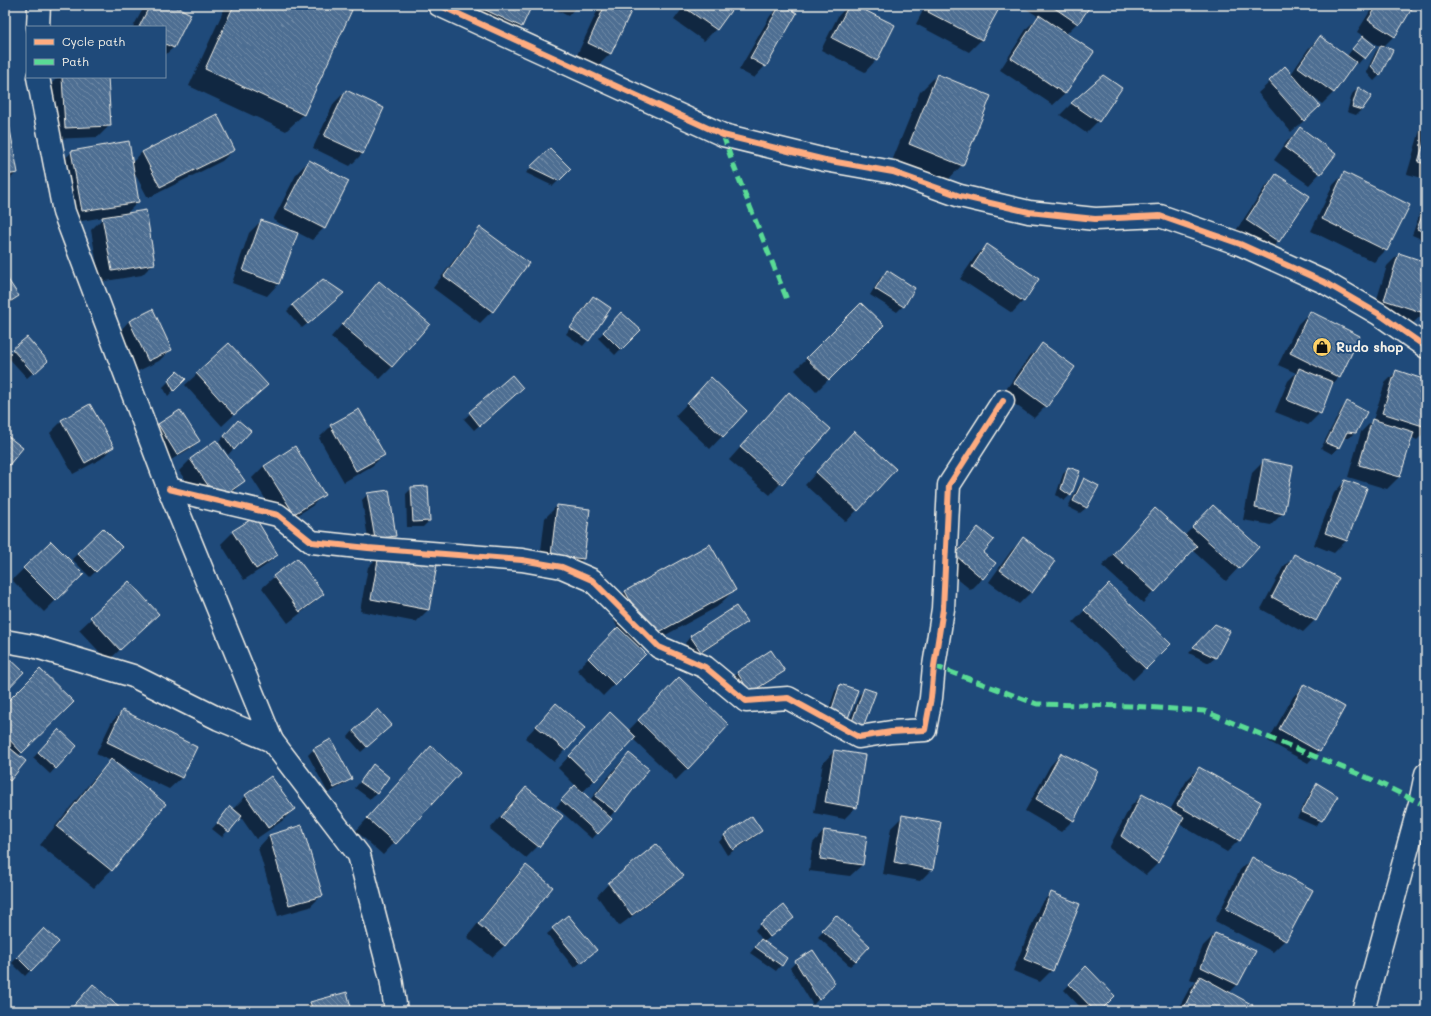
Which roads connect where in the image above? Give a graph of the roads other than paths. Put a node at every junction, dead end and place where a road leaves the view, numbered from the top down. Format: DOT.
graph roads {
  1 [pos="39,5"];
  2 [pos="439,5"];
  3 [pos="38,26"];
  4 [pos="38,78"];
  5 [pos="1426,347"];
  6 [pos="1003,401"];
  7 [pos="169,490"];
  8 [pos="5,641"];
  9 [pos="272,740"];
  10 [pos="1426,774"];
  11 [pos="1423,813"];
  12 [pos="396,1011"];
  13 [pos="1362,1011"];
  1 -- 3 [label="street"];
  2 -- 5 [label="street"];
  4 -- 7 [label="street"];
  6 -- 7 [label="street"];
  7 -- 9 [label="street"];
  8 -- 9 [label="street"];
  9 -- 12 [label="street"];
  10 -- 11 [label="street"];
  11 -- 13 [label="street"];
}
